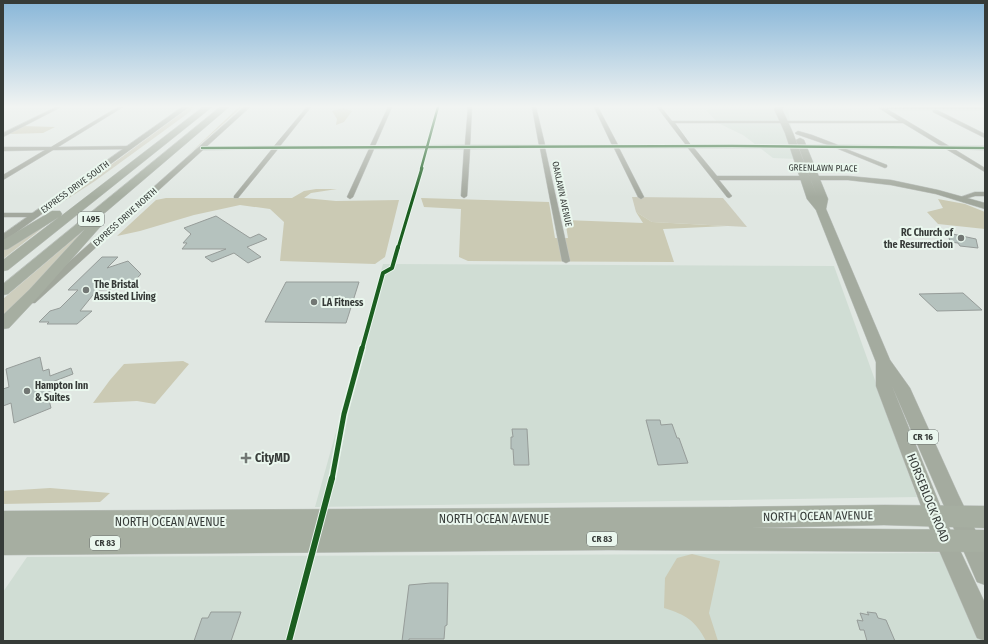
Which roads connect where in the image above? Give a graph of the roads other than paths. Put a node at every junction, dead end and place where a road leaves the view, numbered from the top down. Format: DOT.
graph roads {
  1 [pos="70,137"];
  2 [pos="144,137"];
  3 [pos="169,137"];
  4 [pos="189,137"];
  5 [pos="214,137"];
  6 [pos="285,137"];
  7 [pos="376,137"];
  8 [pos="468,137"];
  9 [pos="541,137"];
  10 [pos="612,137"];
  11 [pos="682,137"];
  12 [pos="789,137"];
  13 [pos="800,137"];
  14 [pos="813,137"];
  15 [pos="928,137"];
  16 [pos="178,146"];
  17 [pos="689,146"];
  18 [pos="371,147"];
  19 [pos="468,147"];
  20 [pos="543,147"];
  21 [pos="617,147"];
  22 [pos="793,147"];
  23 [pos="804,147"];
  24 [pos="52,148"];
  25 [pos="129,148"];
  26 [pos="202,148"];
  27 [pos="276,148"];
  28 [pos="839,148"];
  29 [pos="947,148"];
  30 [pos="985,148"];
  31 [pos="3,149"];
  32 [pos="149,152"];
  33 [pos="885,166"];
  34 [pos="985,170"];
  35 [pos="3,178"];
  36 [pos="714,178"];
  37 [pos="805,178"];
  38 [pos="816,178"];
  39 [pos="985,194"];
  40 [pos="464,196"];
  41 [pos="729,196"];
  42 [pos="350,197"];
  43 [pos="641,197"];
  44 [pos="236,198"];
  45 [pos="961,198"];
  46 [pos="985,206"];
  47 [pos="821,209"];
  48 [pos="4,215"];
  49 [pos="37,215"];
  50 [pos="3,238"];
  51 [pos="3,246"];
  52 [pos="566,261"];
  53 [pos="3,267"];
  54 [pos="3,291"];
  55 [pos="3,324"];
  56 [pos="883,362"];
  57 [pos="934,515"];
  58 [pos="958,516"];
  59 [pos="985,517"];
  60 [pos="3,522"];
  61 [pos="945,540"];
  62 [pos="977,541"];
  63 [pos="3,544"];
  64 [pos="985,574"];
  65 [pos="985,630"];
  1 -- 24 [label="street"];
  2 -- 25 [label="main road, EXPRESS DRIVE SOUTH"];
  3 -- 32 [label="highway, I 495"];
  4 -- 16 [label="highway, I 495"];
  5 -- 26 [label="main road, EXPRESS DRIVE NORTH"];
  6 -- 27 [label="street"];
  7 -- 18 [label="street"];
  8 -- 19 [label="street"];
  9 -- 20 [label="street, OAKLAWN AVENUE"];
  10 -- 21 [label="street"];
  11 -- 17 [label="street"];
  12 -- 22 [label="main road, HORSEBLOCK ROAD / CR 16"];
  13 -- 23 [label="main road, HORSEBLOCK ROAD / CR 16"];
  14 -- 28 [label="street"];
  15 -- 29 [label="street"];
  16 -- 54 [label="highway, I 495"];
  16 -- 55 [label="highway"];
  17 -- 21 [label="street"];
  17 -- 22 [label="street"];
  17 -- 36 [label="street"];
  18 -- 19 [label="street"];
  18 -- 27 [label="street"];
  18 -- 42 [label="street"];
  19 -- 20 [label="street"];
  19 -- 40 [label="street"];
  20 -- 21 [label="street"];
  20 -- 52 [label="street, OAKLAWN AVENUE"];
  21 -- 43 [label="street"];
  22 -- 23 [label="street"];
  22 -- 37 [label="main road, HORSEBLOCK ROAD / CR 16"];
  23 -- 28 [label="street"];
  23 -- 38 [label="main road, HORSEBLOCK ROAD / CR 16"];
  24 -- 25 [label="street"];
  24 -- 31 [label="street"];
  24 -- 35 [label="street"];
  25 -- 49 [label="main road, EXPRESS DRIVE SOUTH"];
  26 -- 27 [label="street"];
  26 -- 55 [label="main road, EXPRESS DRIVE NORTH"];
  27 -- 44 [label="street"];
  28 -- 29 [label="street"];
  28 -- 33 [label="street"];
  29 -- 30 [label="street"];
  29 -- 34 [label="street"];
  32 -- 51 [label="highway"];
  32 -- 53 [label="highway, I 495"];
  36 -- 37 [label="street, GREENLAWN PLACE"];
  36 -- 41 [label="street"];
  37 -- 38 [label="street, GREENLAWN PLACE"];
  37 -- 47 [label="main road, HORSEBLOCK ROAD / CR 16"];
  38 -- 45 [label="main road, GREENLAWN PLACE"];
  38 -- 47 [label="main road, HORSEBLOCK ROAD / CR 16"];
  39 -- 45 [label="street"];
  45 -- 46 [label="main road, GREENLAWN PLACE"];
  47 -- 56 [label="main road, HORSEBLOCK ROAD / CR 16"];
  48 -- 49 [label="street"];
  49 -- 50 [label="main road, EXPRESS DRIVE SOUTH"];
  56 -- 57 [label="main road, HORSEBLOCK ROAD / CR 16"];
  56 -- 58 [label="main road, HORSEBLOCK ROAD / CR 16"];
  57 -- 58 [label="highway, NORTH OCEAN AVENUE / CR 83"];
  57 -- 60 [label="highway, NORTH OCEAN AVENUE / CR 83"];
  57 -- 61 [label="main road, HORSEBLOCK ROAD / CR 16"];
  58 -- 59 [label="highway, NORTH OCEAN AVENUE / CR 83"];
  58 -- 62 [label="main road, HORSEBLOCK ROAD / CR 16"];
  61 -- 62 [label="highway, NORTH OCEAN AVENUE / CR 83"];
  61 -- 63 [label="highway, NORTH OCEAN AVENUE / CR 83"];
  61 -- 65 [label="main road, HORSEBLOCK ROAD / CR 16"];
  62 -- 64 [label="main road, HORSEBLOCK ROAD / CR 16"];
}
